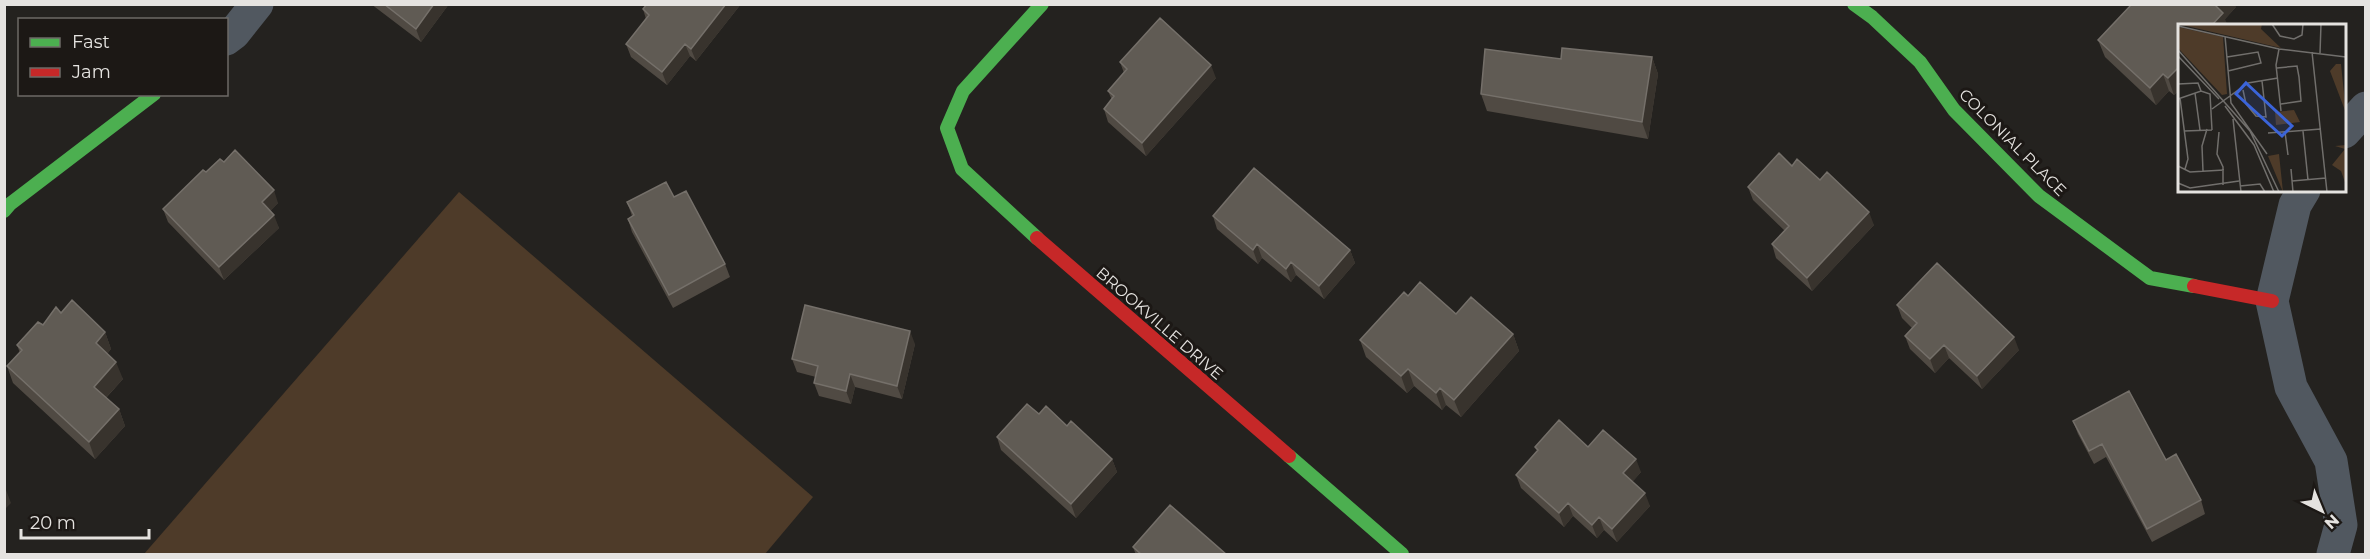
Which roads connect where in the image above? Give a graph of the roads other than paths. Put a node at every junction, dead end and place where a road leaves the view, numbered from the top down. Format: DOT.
graph roads {
  1 [pos="257,4"];
  2 [pos="1042,4"];
  3 [pos="1854,4"];
  4 [pos="228,38"];
  5 [pos="151,96"];
  6 [pos="2366,108"];
  7 [pos="2346,130"];
  8 [pos="2303,192"];
  9 [pos="6,205"];
  10 [pos="2272,301"];
  11 [pos="1402,555"];
  12 [pos="2333,555"];
  1 -- 4 [label="street"];
  2 -- 11 [label="street, BROOKVILLE DRIVE"];
  3 -- 10 [label="street, COLONIAL PLACE"];
  5 -- 9 [label="street"];
  6 -- 7 [label="street"];
  8 -- 10 [label="street"];
  10 -- 12 [label="street"];
}
